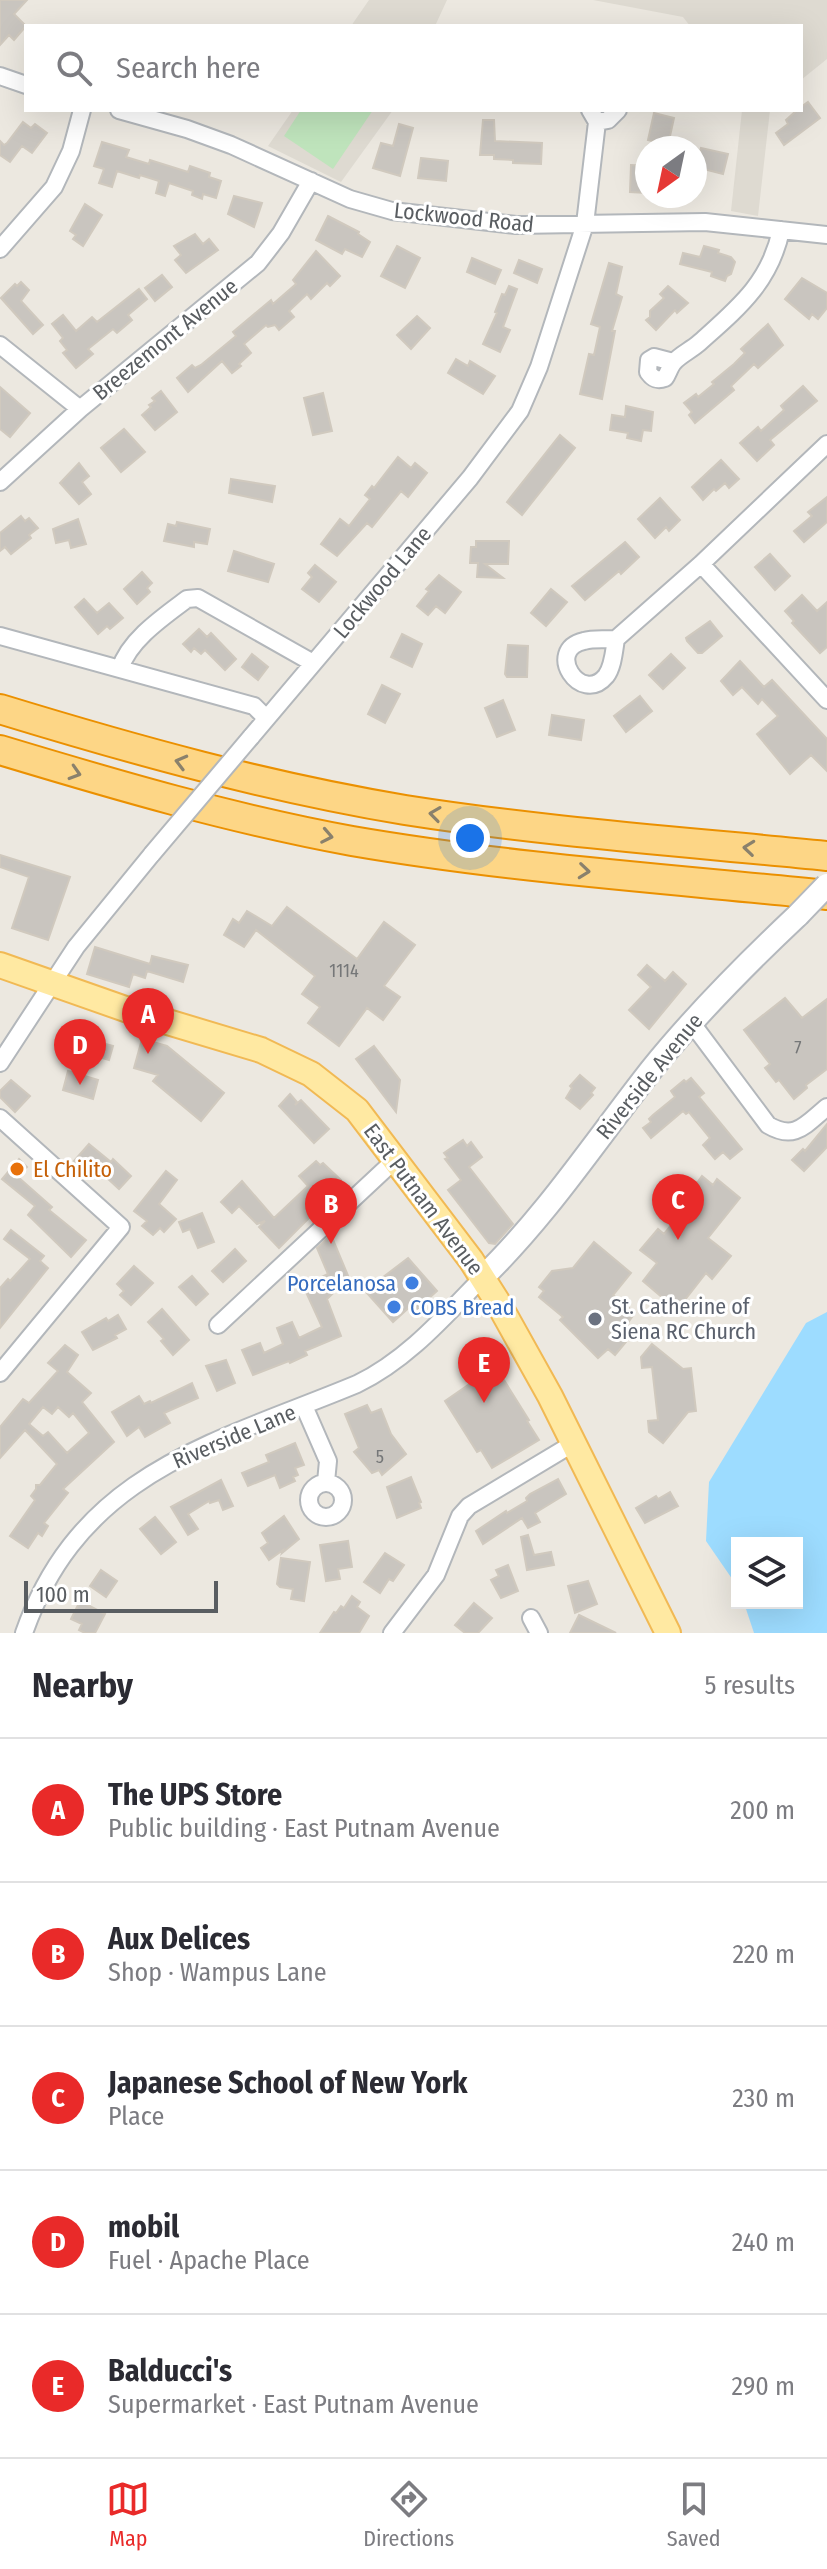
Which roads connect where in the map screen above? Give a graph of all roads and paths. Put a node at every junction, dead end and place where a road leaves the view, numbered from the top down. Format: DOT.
graph roads {
  1 [pos="0,76"];
  2 [pos="24,84"];
  3 [pos="81,112"];
  4 [pos="126,112"];
  5 [pos="616,112"];
  6 [pos="593,116"];
  7 [pos="311,181"];
  8 [pos="585,224"];
  9 [pos="781,230"];
  10 [pos="827,235"];
  11 [pos="0,249"];
  12 [pos="0,345"];
  13 [pos="673,362"];
  14 [pos="80,409"];
  15 [pos="827,444"];
  16 [pos="0,482"];
  17 [pos="701,564"];
  18 [pos="0,636"];
  19 [pos="616,639"];
  20 [pos="313,663"];
  21 [pos="120,669"];
  22 [pos="827,700"];
  23 [pos="0,709"];
  24 [pos="266,718"];
  25 [pos="0,750"];
  26 [pos="827,856"];
  27 [pos="827,885"];
  28 [pos="827,895"];
  29 [pos="0,965"];
  30 [pos="52,984"];
  31 [pos="691,1022"];
  32 [pos="0,1063"];
  33 [pos="827,1107"];
  34 [pos="0,1118"];
  35 [pos="396,1159"];
  36 [pos="482,1278"];
  37 [pos="218,1325"];
  38 [pos="0,1373"];
  39 [pos="304,1406"];
  40 [pos="574,1443"];
  41 [pos="326,1482"];
  42 [pos="24,1633"];
  43 [pos="392,1633"];
  44 [pos="668,1633"];
  1 -- 2 [label="street"];
  3 -- 11 [label="street"];
  4 -- 7 [label="street, Lockwood Road"];
  5 -- 6 [label="street, Lockwood Lane"];
  6 -- 8 [label="street, Lockwood Lane"];
  7 -- 8 [label="street, Lockwood Road"];
  7 -- 14 [label="street, Breezemont Avenue"];
  8 -- 9 [label="street, Lockwood Road"];
  8 -- 20 [label="street, Lockwood Lane"];
  9 -- 10 [label="street, Lockwood Road"];
  9 -- 13 [label="street"];
  12 -- 14 [label="street"];
  14 -- 16 [label="street, Breezemont Avenue"];
  15 -- 17 [label="street"];
  17 -- 19 [label="street"];
  17 -- 22 [label="street"];
  18 -- 21 [label="street"];
  20 -- 21 [label="street"];
  20 -- 24 [label="street, Lockwood Lane"];
  21 -- 24 [label="street"];
  26 -- 23 [label="highway, one-way"];
  24 -- 30 [label="street, Lockwood Lane, bridge"];
  25 -- 28 [label="highway, one-way"];
  27 -- 31 [label="street, Riverside Avenue, bridge"];
  29 -- 30 [label="main road, East Putnam Avenue"];
  30 -- 32 [label="street, Lockwood Lane"];
  30 -- 35 [label="main road, East Putnam Avenue"];
  31 -- 33 [label="street"];
  31 -- 36 [label="street, Riverside Avenue"];
  34 -- 38 [label="street"];
  35 -- 36 [label="main road, East Putnam Avenue"];
  35 -- 37 [label="street"];
  36 -- 39 [label="street, Riverside Lane"];
  36 -- 40 [label="main road, East Putnam Avenue"];
  39 -- 41 [label="street"];
  39 -- 42 [label="street, Riverside Lane"];
  40 -- 43 [label="street"];
  40 -- 44 [label="main road, East Putnam Avenue"];
}
